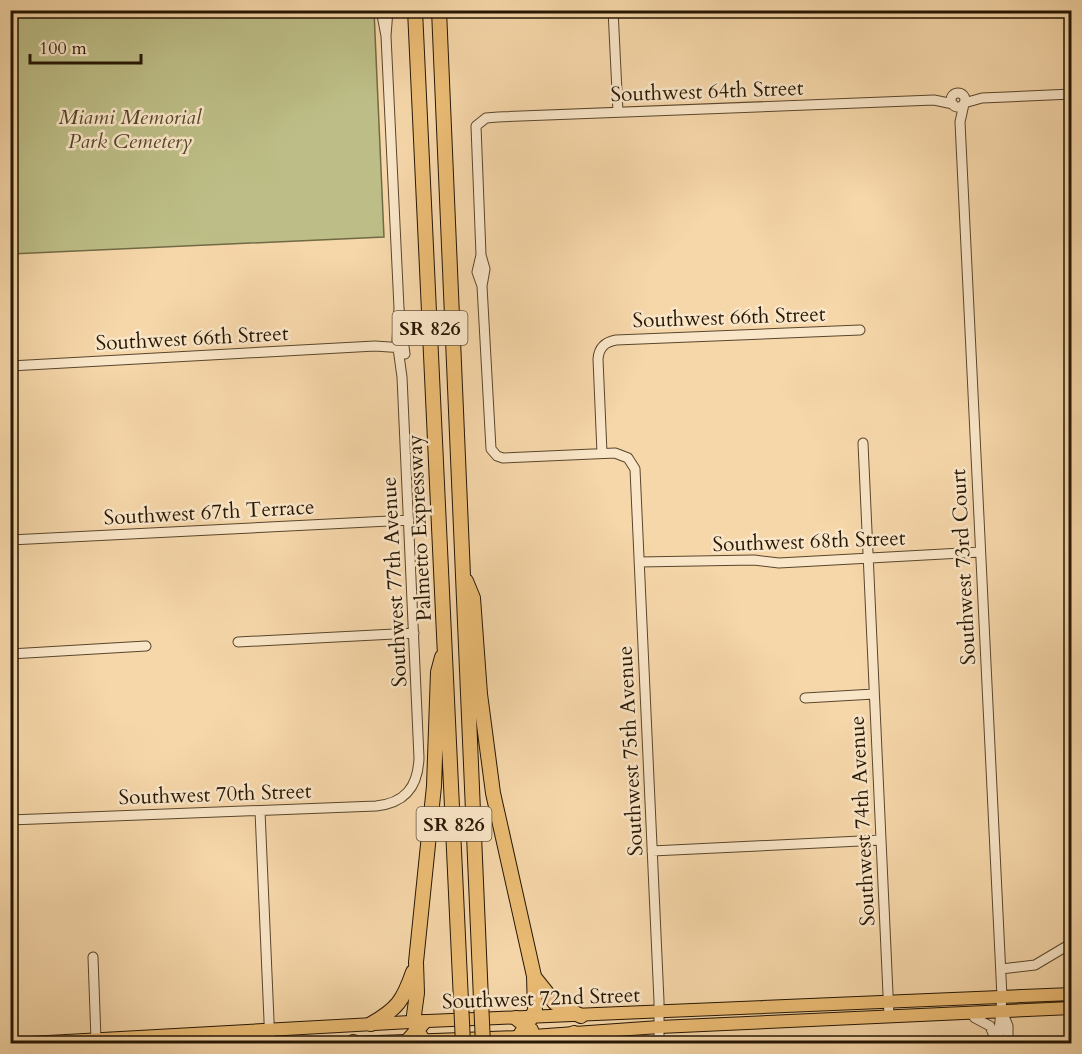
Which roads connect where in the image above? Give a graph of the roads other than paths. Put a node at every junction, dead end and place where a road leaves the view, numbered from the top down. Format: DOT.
graph roads {
  1 [pos="381,10"];
  2 [pos="388,10"];
  3 [pos="415,10"];
  4 [pos="439,10"];
  5 [pos="614,10"];
  6 [pos="386,36"];
  7 [pos="1071,94"];
  8 [pos="959,101"];
  9 [pos="618,112"];
  10 [pos="860,330"];
  11 [pos="401,344"];
  12 [pos="10,366"];
  13 [pos="863,443"];
  14 [pos="602,453"];
  15 [pos="409,520"];
  16 [pos="10,540"];
  17 [pos="980,552"];
  18 [pos="868,558"];
  19 [pos="639,562"];
  20 [pos="462,571"];
  21 [pos="414,633"];
  22 [pos="237,642"];
  23 [pos="147,646"];
  24 [pos="446,646"];
  25 [pos="10,654"];
  26 [pos="874,694"];
  27 [pos="805,698"];
  28 [pos="414,785"];
  29 [pos="260,811"];
  30 [pos="10,820"];
  31 [pos="881,840"];
  32 [pos="652,851"];
  33 [pos="1071,943"];
  34 [pos="93,957"];
  35 [pos="416,962"];
  36 [pos="1001,969"];
  37 [pos="534,976"];
  38 [pos="1071,994"];
  39 [pos="1002,997"];
  40 [pos="889,1002"];
  41 [pos="787,1007"];
  42 [pos="1071,1008"];
  43 [pos="1002,1011"];
  44 [pos="970,1012"];
  45 [pos="659,1013"];
  46 [pos="581,1016"];
  47 [pos="889,1016"];
  48 [pos="788,1021"];
  49 [pos="371,1024"];
  50 [pos="659,1027"];
  51 [pos="320,1028"];
  52 [pos="420,1028"];
  53 [pos="527,1029"];
  54 [pos="574,1033"];
  55 [pos="270,1038"];
  56 [pos="96,1040"];
  57 [pos="146,1040"];
  58 [pos="406,1042"];
  59 [pos="355,1043"];
  60 [pos="12,1044"];
  61 [pos="321,1044"];
  62 [pos="463,1044"];
  63 [pos="483,1044"];
  64 [pos="558,1044"];
  65 [pos="659,1044"];
  66 [pos="998,1044"];
  67 [pos="1008,1044"];
  1 -- 6 [label="street, Southwest 77th Avenue"];
  2 -- 6 [label="street, Southwest 77th Avenue"];
  3 -- 24 [label="highway, Palmetto Expressway / SR 826"];
  4 -- 20 [label="highway, Palmetto Expressway / SR 826"];
  5 -- 9 [label="street"];
  6 -- 11 [label="street, Southwest 77th Avenue"];
  7 -- 8 [label="street, Southwest 64th Street"];
  8 -- 9 [label="street, Southwest 64th Street"];
  8 -- 17 [label="street, Southwest 73rd Court"];
  9 -- 14 [label="street, Southwest 64th Street"];
  10 -- 14 [label="street, Southwest 66th Street"];
  11 -- 12 [label="street, Southwest 66th Street"];
  11 -- 15 [label="street, Southwest 77th Avenue"];
  13 -- 18 [label="street"];
  14 -- 19 [label="street, Southwest 75th Avenue"];
  15 -- 16 [label="street, Southwest 67th Terrace"];
  15 -- 21 [label="street, Southwest 77th Avenue"];
  17 -- 18 [label="street, Southwest 68th Street"];
  17 -- 36 [label="street, Southwest 73rd Court"];
  18 -- 19 [label="street, Southwest 68th Street"];
  18 -- 26 [label="street"];
  19 -- 32 [label="street, Southwest 75th Avenue"];
  20 -- 37 [label="highway"];
  20 -- 63 [label="highway, Palmetto Expressway / SR 826, bridge"];
  21 -- 22 [label="street"];
  21 -- 28 [label="street, Southwest 77th Avenue"];
  23 -- 25 [label="street"];
  24 -- 35 [label="highway"];
  24 -- 62 [label="highway, Palmetto Expressway / SR 826, bridge"];
  26 -- 27 [label="street, Southwest 74th Avenue"];
  26 -- 31 [label="street, Southwest 74th Avenue"];
  28 -- 29 [label="street, Southwest 70th Street"];
  29 -- 30 [label="street, Southwest 70th Street"];
  29 -- 55 [label="street"];
  31 -- 32 [label="street"];
  31 -- 40 [label="street, Southwest 74th Avenue"];
  32 -- 45 [label="street, Southwest 75th Avenue"];
  33 -- 36 [label="street"];
  34 -- 56 [label="street"];
  35 -- 49 [label="highway"];
  35 -- 52 [label="highway"];
  36 -- 39 [label="street, Southwest 73rd Court"];
  37 -- 46 [label="highway"];
  37 -- 53 [label="highway"];
  38 -- 39 [label="main road, Southwest 72nd Street"];
  39 -- 40 [label="main road, Southwest 72nd Street"];
  39 -- 43 [label="street, Southwest 73rd Court"];
  40 -- 41 [label="main road, Southwest 72nd Street"];
  40 -- 47 [label="street, Southwest 74th Avenue"];
  41 -- 45 [label="main road, Southwest 72nd Street"];
  41 -- 48 [label="main road"];
  42 -- 43 [label="main road, Southwest 72nd Street"];
  43 -- 44 [label="main road, Southwest 72nd Street"];
  43 -- 66 [label="street"];
  43 -- 67 [label="street"];
  44 -- 47 [label="main road, Southwest 72nd Street"];
  44 -- 66 [label="street"];
  45 -- 46 [label="main road, Southwest 72nd Street"];
  45 -- 50 [label="street, Southwest 75th Avenue"];
  46 -- 53 [label="main road, Southwest 72nd Street"];
  47 -- 48 [label="main road, Southwest 72nd Street"];
  48 -- 50 [label="main road, Southwest 72nd Street"];
  49 -- 51 [label="main road, Southwest 72nd Street"];
  49 -- 52 [label="main road, Southwest 72nd Street"];
  50 -- 54 [label="main road, Southwest 72nd Street"];
  50 -- 65 [label="street, Southwest 75th Avenue"];
  51 -- 55 [label="main road, Southwest 72nd Street"];
  51 -- 61 [label="main road"];
  52 -- 53 [label="main road, Southwest 72nd Street"];
  52 -- 53 [label="main road, Southwest 72nd Street"];
  52 -- 58 [label="highway"];
  53 -- 54 [label="main road, Southwest 72nd Street"];
  54 -- 64 [label="highway"];
  55 -- 57 [label="main road, Southwest 72nd Street"];
  56 -- 57 [label="main road, Southwest 72nd Street"];
  56 -- 60 [label="main road, Southwest 72nd Street"];
  58 -- 59 [label="main road"];
  59 -- 61 [label="main road"];
}
